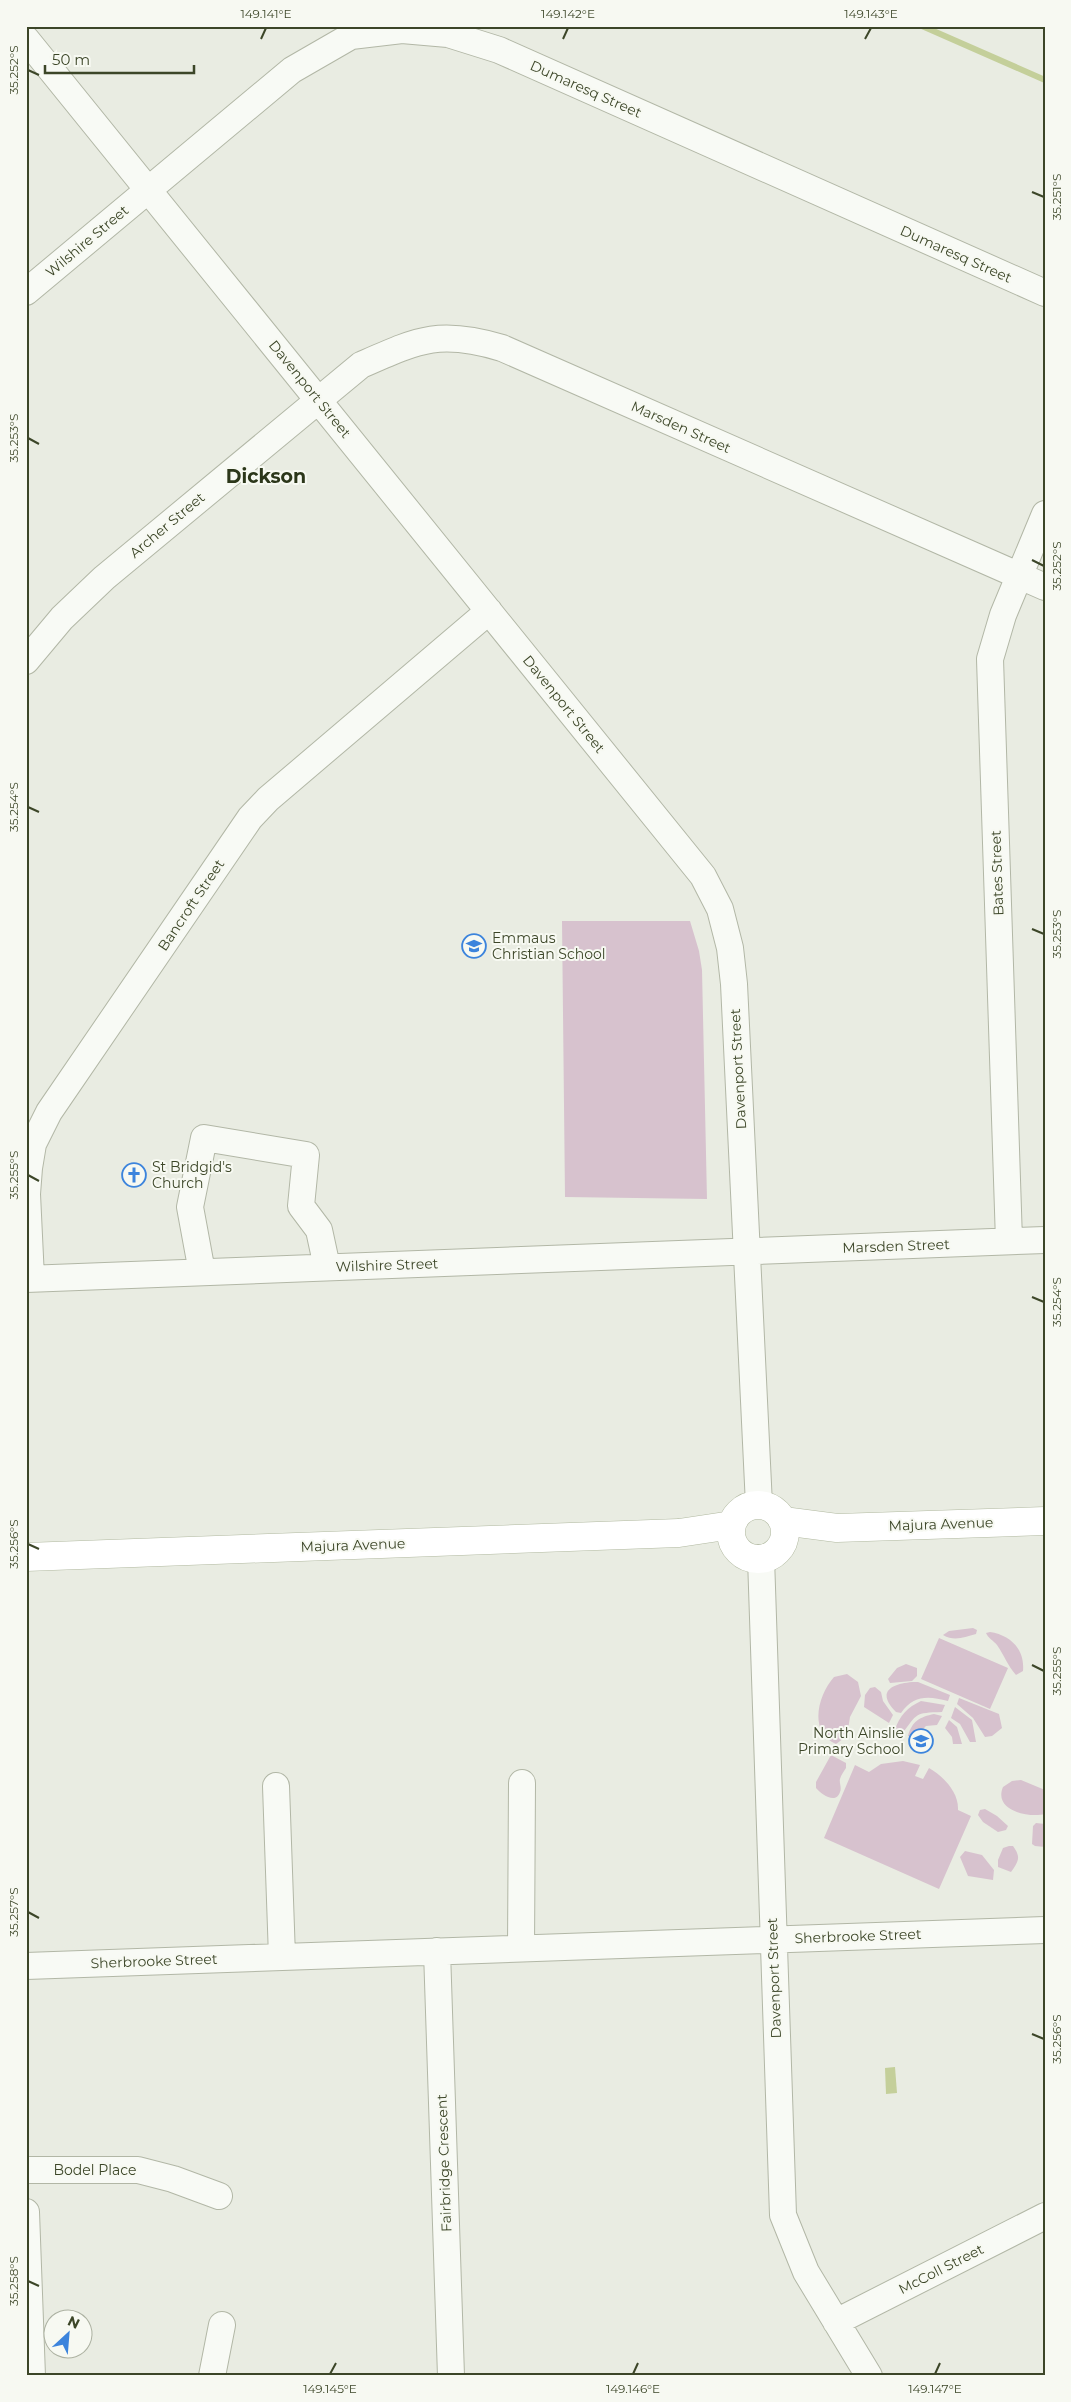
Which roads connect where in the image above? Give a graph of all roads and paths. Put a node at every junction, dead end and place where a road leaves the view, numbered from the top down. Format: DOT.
graph roads {
  1 [pos="26,39"];
  2 [pos="149,190"];
  3 [pos="26,292"];
  4 [pos="1045,293"];
  5 [pos="318,400"];
  6 [pos="1045,514"];
  7 [pos="1018,576"];
  8 [pos="1045,587"];
  9 [pos="489,611"];
  10 [pos="26,661"];
  11 [pos="1045,1240"];
  12 [pos="1009,1241"];
  13 [pos="747,1252"];
  14 [pos="327,1268"];
  15 [pos="202,1272"];
  16 [pos="28,1278"];
  17 [pos="759,1505"];
  18 [pos="1045,1521"];
  19 [pos="783,1532"];
  20 [pos="744,1544"];
  21 [pos="26,1557"];
  22 [pos="522,1783"];
  23 [pos="276,1786"];
  24 [pos="1045,1930"];
  25 [pos="773,1939"];
  26 [pos="521,1948"];
  27 [pos="436,1951"];
  28 [pos="282,1957"];
  29 [pos="26,1966"];
  30 [pos="26,2170"];
  31 [pos="219,2196"];
  32 [pos="26,2212"];
  33 [pos="1045,2216"];
  34 [pos="836,2322"];
  35 [pos="222,2325"];
  36 [pos="32,2376"];
  37 [pos="212,2376"];
  38 [pos="451,2376"];
  39 [pos="869,2376"];
  1 -- 2 [label="street, Davenport Street"];
  2 -- 3 [label="street, Wilshire Street"];
  2 -- 4 [label="street, Dumaresq Street"];
  2 -- 5 [label="street, Davenport Street"];
  5 -- 7 [label="street, Marsden Street"];
  5 -- 9 [label="street, Davenport Street"];
  5 -- 10 [label="street, Archer Street"];
  6 -- 7 [label="street, Bates Street"];
  7 -- 8 [label="street, Marsden Street"];
  7 -- 12 [label="street, Bates Street"];
  9 -- 13 [label="street, Davenport Street"];
  9 -- 16 [label="street, Bancroft Street"];
  11 -- 12 [label="street, Marsden Street"];
  12 -- 13 [label="street, Marsden Street"];
  13 -- 14 [label="street, Wilshire Street"];
  13 -- 17 [label="street, Davenport Street"];
  14 -- 15 [label="street, Wilshire Street"];
  14 -- 15 [label="street"];
  15 -- 16 [label="street, Wilshire Street"];
  17 -- 19 [label="main road"];
  17 -- 20 [label="main road"];
  18 -- 19 [label="main road, Majura Avenue"];
  19 -- 20 [label="main road"];
  20 -- 21 [label="main road, Majura Avenue"];
  20 -- 25 [label="street, Davenport Street"];
  22 -- 26 [label="street"];
  23 -- 28 [label="street"];
  24 -- 25 [label="street, Sherbrooke Street"];
  25 -- 26 [label="street, Sherbrooke Street"];
  25 -- 34 [label="street, Davenport Street"];
  26 -- 27 [label="street, Sherbrooke Street"];
  27 -- 28 [label="street, Sherbrooke Street"];
  27 -- 38 [label="street, Fairbridge Crescent"];
  28 -- 29 [label="street, Sherbrooke Street"];
  30 -- 31 [label="street, Bodel Place"];
  32 -- 36 [label="street"];
  33 -- 34 [label="street, McColl Street"];
  34 -- 39 [label="street, Davenport Street"];
  35 -- 37 [label="street"];
}
